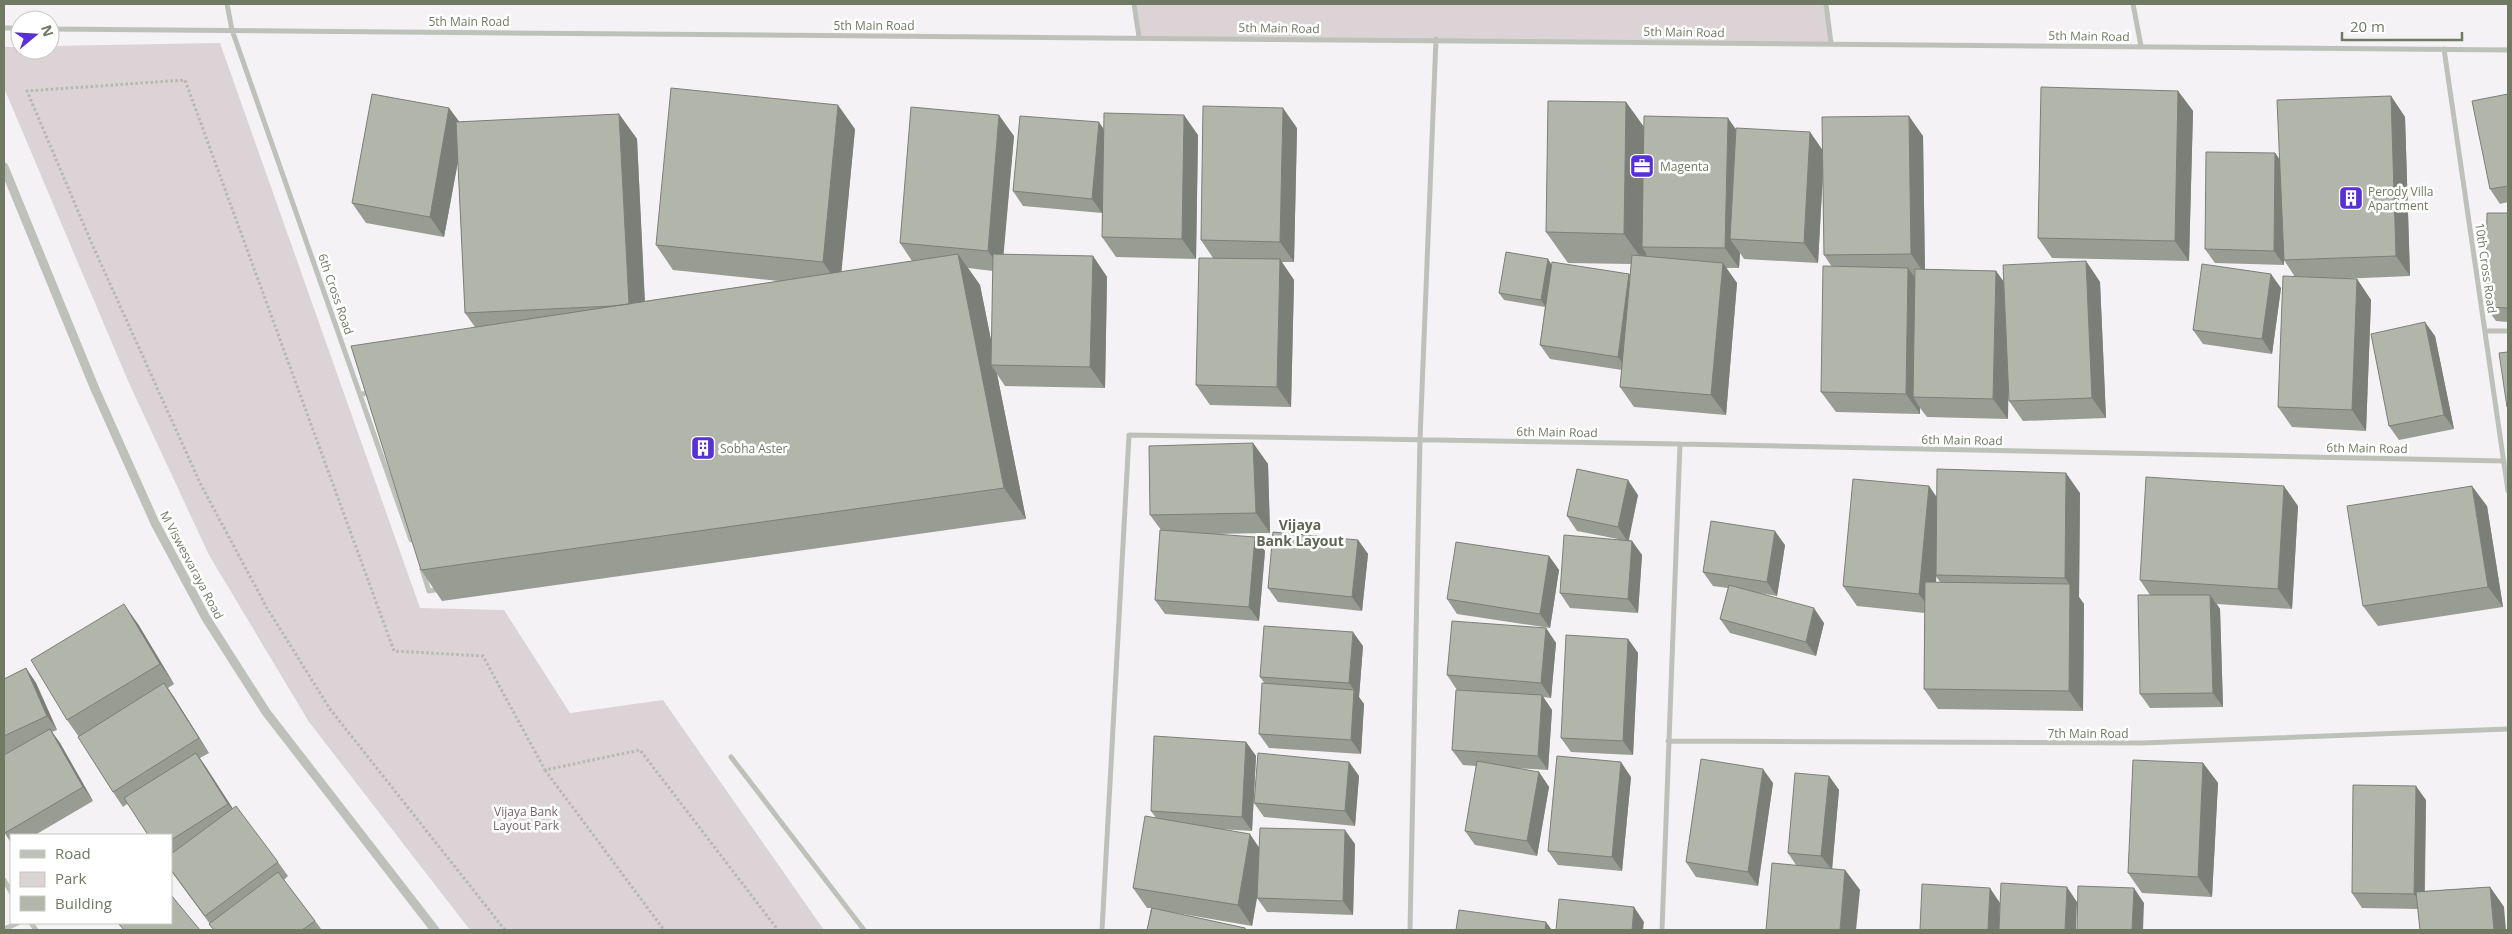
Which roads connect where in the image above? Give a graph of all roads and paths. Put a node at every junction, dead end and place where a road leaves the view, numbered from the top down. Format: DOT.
graph roads {
  1 [pos="227,4"];
  2 [pos="1134,4"];
  3 [pos="1826,4"];
  4 [pos="2133,4"];
  5 [pos="60,28"];
  6 [pos="232,30"];
  7 [pos="1139,37"];
  8 [pos="1436,39"];
  9 [pos="1831,43"];
  10 [pos="2141,46"];
  11 [pos="2444,49"];
  12 [pos="2508,50"];
  13 [pos="4,167"];
  14 [pos="2508,330"];
  15 [pos="2486,331"];
  16 [pos="379,392"];
  17 [pos="361,394"];
  18 [pos="1420,439"];
  19 [pos="1680,444"];
  20 [pos="2504,461"];
  21 [pos="2508,491"];
  22 [pos="413,544"];
  23 [pos="420,562"];
  24 [pos="447,588"];
  25 [pos="2508,729"];
  26 [pos="1668,741"];
  27 [pos="731,757"];
  28 [pos="545,770"];
  29 [pos="16,924"];
  30 [pos="4,929"];
  31 [pos="435,930"];
  32 [pos="505,930"];
  33 [pos="664,930"];
  34 [pos="778,930"];
  35 [pos="864,930"];
  36 [pos="1102,930"];
  37 [pos="1410,930"];
  38 [pos="1662,930"];
  1 -- 6 [label="street, 6th Cross Road"];
  2 -- 7 [label="street"];
  3 -- 9 [label="street"];
  4 -- 10 [label="street"];
  5 -- 6 [label="street, 5th Main Road"];
  6 -- 7 [label="street, 5th Main Road"];
  6 -- 17 [label="street, 6th Cross Road"];
  7 -- 8 [label="street, 5th Main Road"];
  8 -- 9 [label="street, 5th Main Road"];
  8 -- 18 [label="street"];
  9 -- 10 [label="street, 5th Main Road"];
  10 -- 11 [label="street, 5th Main Road"];
  11 -- 12 [label="street, 5th Main Road"];
  11 -- 15 [label="street, 10th Cross Road"];
  13 -- 31 [label="street, M Viswesvaraya Road"];
  14 -- 15 [label="street"];
  15 -- 20 [label="street, 10th Cross Road"];
  16 -- 17 [label="street"];
  17 -- 22 [label="street, 6th Cross Road"];
  18 -- 19 [label="street, 6th Main Road"];
  18 -- 36 [label="street, 6th Main Road"];
  18 -- 37 [label="street"];
  19 -- 20 [label="street, 6th Main Road"];
  19 -- 26 [label="street"];
  20 -- 21 [label="street, 10th Cross Road"];
  23 -- 24 [label="street"];
  25 -- 26 [label="street, 7th Main Road"];
  26 -- 38 [label="street"];
  27 -- 35 [label="street"];
  28 -- 32 [label="path"];
  28 -- 33 [label="path"];
  28 -- 34 [label="path"];
  29 -- 30 [label="street"];
}
